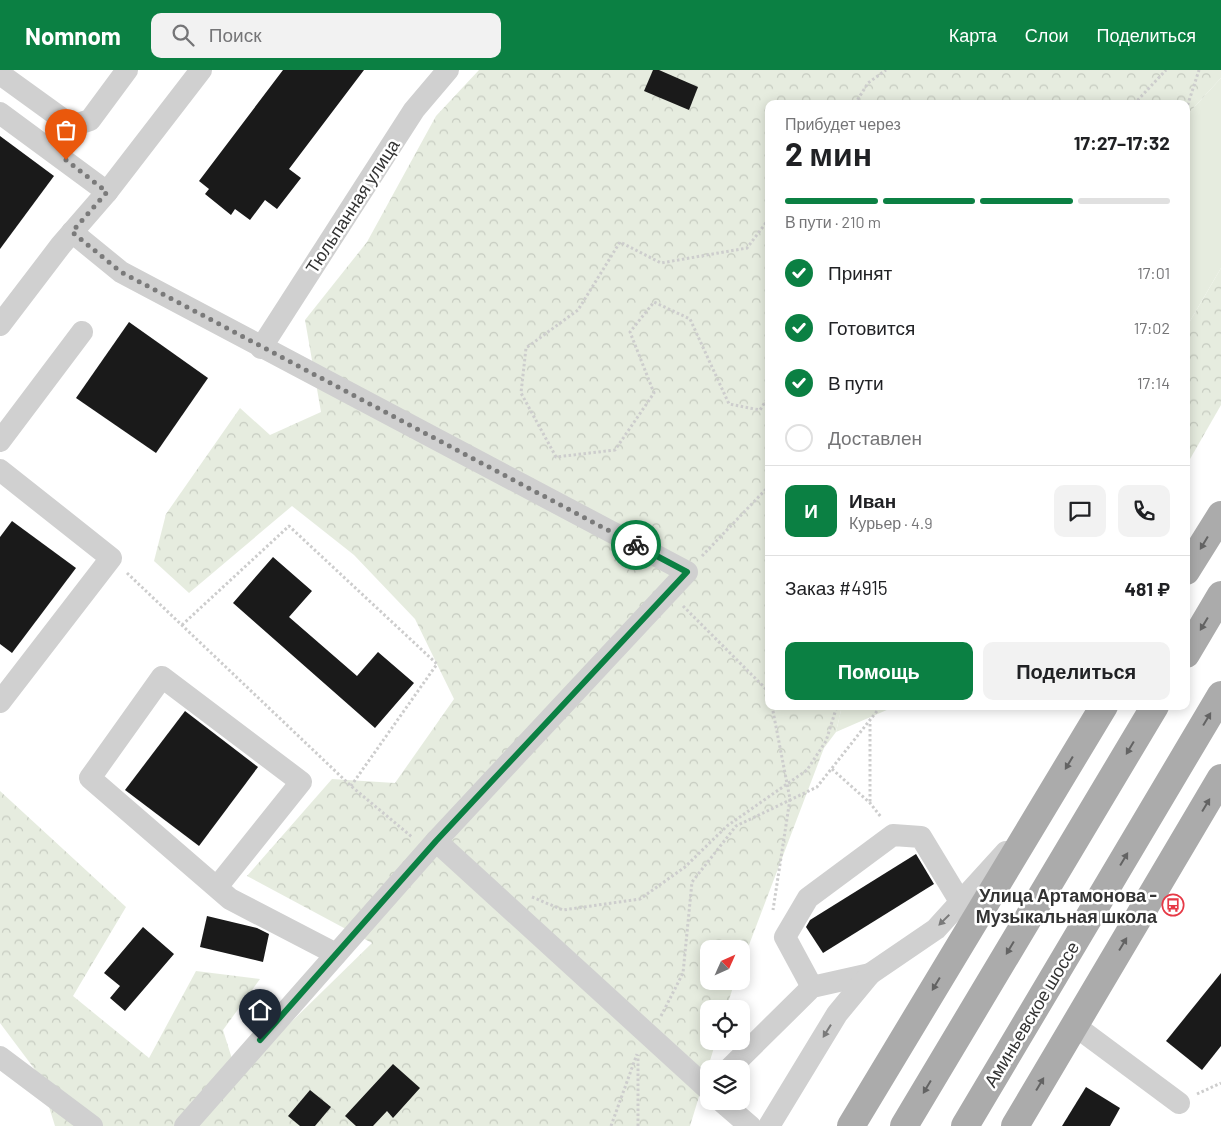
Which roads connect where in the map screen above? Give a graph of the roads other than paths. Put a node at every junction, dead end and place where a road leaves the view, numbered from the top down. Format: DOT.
graph roads {
  1 [pos="127,70"];
  2 [pos="201,70"];
  3 [pos="448,70"];
  4 [pos="0,74"];
  5 [pos="0,113"];
  6 [pos="72,126"];
  7 [pos="53,151"];
  8 [pos="107,192"];
  9 [pos="72,232"];
  10 [pos="0,325"];
  11 [pos="82,332"];
  12 [pos="261,348"];
  13 [pos="0,441"];
  14 [pos="0,470"];
  15 [pos="1221,514"];
  16 [pos="1190,564"];
  17 [pos="1221,595"];
  18 [pos="1190,647"];
  19 [pos="1221,695"];
  20 [pos="0,702"];
  21 [pos="1102,710"];
  22 [pos="1153,710"];
  23 [pos="1221,778"];
  24 [pos="1035,819"];
  25 [pos="432,846"];
  26 [pos="217,887"];
  27 [pos="961,903"];
  28 [pos="336,954"];
  29 [pos="870,974"];
  30 [pos="812,987"];
  31 [pos="1074,1025"];
  32 [pos="0,1057"];
  33 [pos="738,1060"];
  34 [pos="700,1084"];
  35 [pos="1180,1103"];
  36 [pos="731,1110"];
  37 [pos="92,1126"];
  38 [pos="185,1126"];
  39 [pos="750,1126"];
  40 [pos="768,1126"];
  41 [pos="851,1126"];
  42 [pos="904,1126"];
  43 [pos="965,1126"];
  44 [pos="1015,1126"];
  1 -- 6 [label="street"];
  2 -- 8 [label="street"];
  3 -- 12 [label="street, Тюльпанная улица"];
  4 -- 6 [label="street"];
  5 -- 7 [label="street"];
  6 -- 7 [label="street"];
  7 -- 8 [label="street"];
  8 -- 9 [label="street"];
  9 -- 10 [label="street"];
  9 -- 12 [label="street"];
  11 -- 13 [label="street"];
  12 -- 25 [label="street"];
  14 -- 20 [label="street"];
  15 -- 16 [label="main road, one-way"];
  17 -- 18 [label="main road, one-way"];
  43 -- 19 [label="main road, Аминьевское шоссе, one-way"];
  21 -- 24 [label="main road, one-way"];
  22 -- 42 [label="main road, one-way"];
  31 -- 23 [label="main road, one-way"];
  24 -- 27 [label="street"];
  24 -- 41 [label="main road, one-way"];
  25 -- 28 [label="street"];
  25 -- 34 [label="street"];
  26 -- 26 [label="street"];
  26 -- 28 [label="street"];
  27 -- 29 [label="street, one-way"];
  27 -- 30 [label="street"];
  28 -- 38 [label="street"];
  29 -- 30 [label="street"];
  29 -- 40 [label="street, one-way"];
  30 -- 33 [label="street"];
  31 -- 35 [label="street"];
  44 -- 31 [label="main road, one-way"];
  32 -- 37 [label="street"];
  36 -- 39 [label="street"];
}
